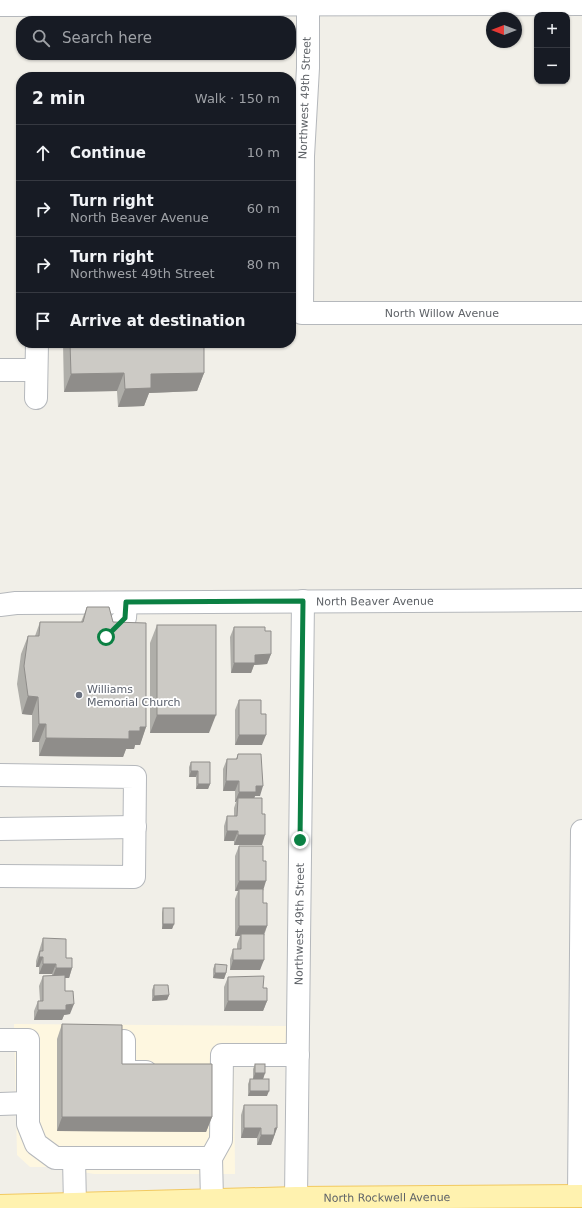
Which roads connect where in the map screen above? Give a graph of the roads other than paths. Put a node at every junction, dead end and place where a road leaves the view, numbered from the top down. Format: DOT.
graph roads {
  1 [pos="308,4"];
  2 [pos="582,4"];
  3 [pos="0,5"];
  4 [pos="302,313"];
  5 [pos="582,314"];
  6 [pos="37,348"];
  7 [pos="0,370"];
  8 [pos="36,370"];
  9 [pos="36,398"];
  10 [pos="582,600"];
  11 [pos="303,601"];
  12 [pos="126,602"];
  13 [pos="58,603"];
  14 [pos="0,605"];
  15 [pos="65,625"];
  16 [pos="106,637"];
  17 [pos="0,775"];
  18 [pos="135,827"];
  19 [pos="0,829"];
  20 [pos="582,831"];
  21 [pos="0,876"];
  22 [pos="0,1040"];
  23 [pos="124,1041"];
  24 [pos="298,1055"];
  25 [pos="169,1072"];
  26 [pos="199,1072"];
  27 [pos="222,1072"];
  28 [pos="28,1103"];
  29 [pos="0,1104"];
  30 [pos="74,1158"];
  31 [pos="211,1158"];
  32 [pos="296,1198"];
  33 [pos="574,1199"];
  34 [pos="212,1200"];
  35 [pos="452,1202"];
  36 [pos="87,1205"];
  37 [pos="0,1206"];
  1 -- 2 [label="street"];
  1 -- 3 [label="street"];
  1 -- 4 [label="street, Northwest 49th Street"];
  4 -- 5 [label="street, North Willow Avenue"];
  6 -- 8 [label="street"];
  7 -- 8 [label="street"];
  8 -- 9 [label="street"];
  10 -- 11 [label="street, North Beaver Avenue"];
  11 -- 12 [label="street, North Beaver Avenue"];
  11 -- 24 [label="street, Northwest 49th Street"];
  12 -- 13 [label="street, North Beaver Avenue"];
  12 -- 16 [label="street"];
  13 -- 14 [label="street, North Beaver Avenue"];
  13 -- 15 [label="street"];
  17 -- 18 [label="street"];
  18 -- 19 [label="street"];
  18 -- 21 [label="street"];
  20 -- 33 [label="street"];
  22 -- 28 [label="street"];
  23 -- 25 [label="street"];
  24 -- 27 [label="street"];
  24 -- 32 [label="street, Northwest 49th Street"];
  26 -- 27 [label="street"];
  27 -- 31 [label="street"];
  28 -- 29 [label="street"];
  28 -- 30 [label="street"];
  30 -- 31 [label="street"];
  30 -- 36 [label="street"];
  31 -- 34 [label="street"];
  32 -- 34 [label="main road, North Rockwell Avenue"];
  32 -- 35 [label="main road, North Rockwell Avenue"];
  33 -- 35 [label="main road, North Rockwell Avenue"];
  34 -- 36 [label="main road, North Rockwell Avenue"];
  36 -- 37 [label="main road, North Rockwell Avenue"];
}
